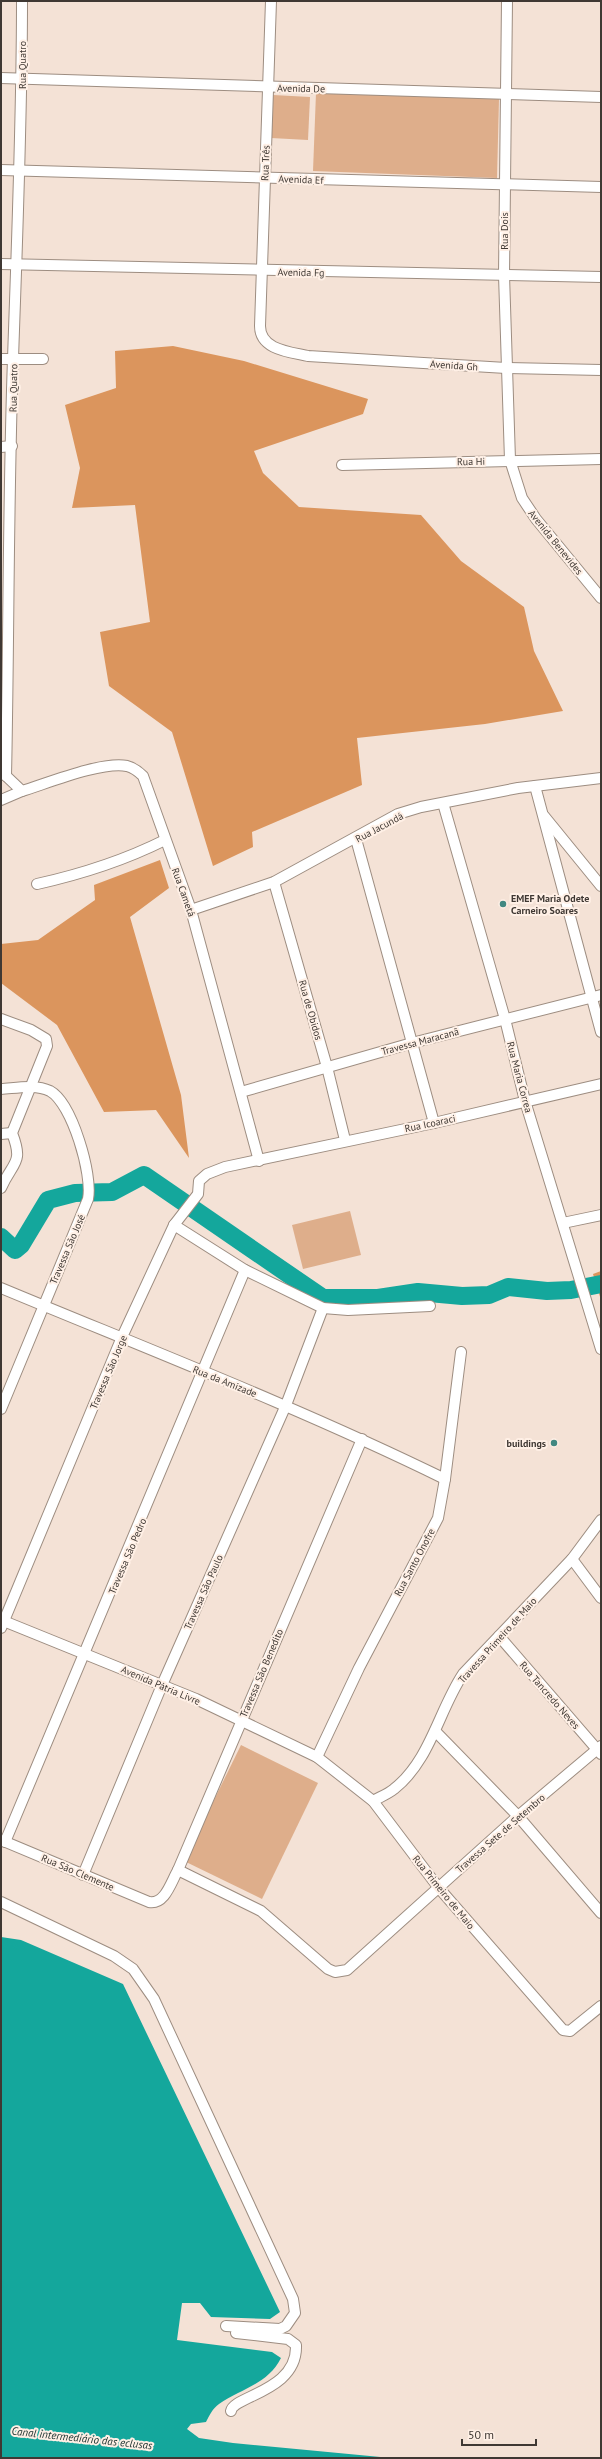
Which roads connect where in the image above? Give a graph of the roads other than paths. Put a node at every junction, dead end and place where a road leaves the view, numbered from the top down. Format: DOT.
graph roads {
  1 [pos="22,1"];
  2 [pos="270,1"];
  3 [pos="507,1"];
  4 [pos="1,78"];
  5 [pos="22,79"];
  6 [pos="268,87"];
  7 [pos="506,93"];
  8 [pos="601,96"];
  9 [pos="1,170"];
  10 [pos="20,171"];
  11 [pos="264,178"];
  12 [pos="504,185"];
  13 [pos="601,187"];
  14 [pos="1,264"];
  15 [pos="18,264"];
  16 [pos="263,271"];
  17 [pos="504,275"];
  18 [pos="601,277"];
  19 [pos="260,326"];
  20 [pos="1,359"];
  21 [pos="13,359"];
  22 [pos="43,359"];
  23 [pos="506,368"];
  24 [pos="601,370"];
  25 [pos="12,446"];
  26 [pos="1,447"];
  27 [pos="601,459"];
  28 [pos="510,460"];
  29 [pos="342,465"];
  30 [pos="5,537"];
  31 [pos="600,594"];
  32 [pos="5,635"];
  33 [pos="4,723"];
  34 [pos="4,774"];
  35 [pos="601,778"];
  36 [pos="535,786"];
  37 [pos="22,791"];
  38 [pos="1,800"];
  39 [pos="443,803"];
  40 [pos="541,813"];
  41 [pos="356,839"];
  42 [pos="165,840"];
  43 [pos="274,882"];
  44 [pos="37,884"];
  45 [pos="601,886"];
  46 [pos="191,910"];
  47 [pos="597,996"];
  48 [pos="1,1019"];
  49 [pos="505,1019"];
  50 [pos="601,1032"];
  51 [pos="412,1043"];
  52 [pos="327,1067"];
  53 [pos="601,1084"];
  54 [pos="32,1087"];
  55 [pos="1,1089"];
  56 [pos="241,1092"];
  57 [pos="525,1101"];
  58 [pos="434,1123"];
  59 [pos="12,1133"];
  60 [pos="1,1134"];
  61 [pos="345,1140"];
  62 [pos="258,1161"];
  63 [pos="3,1184"];
  64 [pos="601,1215"];
  65 [pos="563,1223"];
  66 [pos="174,1225"];
  67 [pos="245,1270"];
  68 [pos="1,1288"];
  69 [pos="43,1306"];
  70 [pos="430,1306"];
  71 [pos="323,1308"];
  72 [pos="122,1338"];
  73 [pos="601,1350"];
  74 [pos="461,1352"];
  75 [pos="203,1372"];
  76 [pos="286,1405"];
  77 [pos="1,1408"];
  78 [pos="362,1439"];
  79 [pos="445,1479"];
  80 [pos="601,1520"];
  81 [pos="572,1559"];
  82 [pos="601,1598"];
  83 [pos="2,1623"];
  84 [pos="499,1636"];
  85 [pos="86,1654"];
  86 [pos="162,1686"];
  87 [pos="241,1721"];
  88 [pos="435,1731"];
  89 [pos="600,1750"];
  90 [pos="317,1757"];
  91 [pos="373,1801"];
  92 [pos="518,1816"];
  93 [pos="3,1841"];
  94 [pos="178,1870"];
  95 [pos="83,1875"];
  96 [pos="438,1887"];
  97 [pos="1,1902"];
  98 [pos="155,1903"];
  99 [pos="601,1913"];
  100 [pos="601,2006"];
  101 [pos="231,2411"];
  1 -- 5 [label="street, Rua Quatro"];
  2 -- 6 [label="street, Rua Três"];
  3 -- 7 [label="street, Rua Dois"];
  4 -- 5 [label="street, Avenida De"];
  5 -- 6 [label="street, Avenida De"];
  5 -- 10 [label="street, Rua Quatro"];
  6 -- 7 [label="street, Avenida De"];
  6 -- 11 [label="street, Rua Três"];
  7 -- 8 [label="street, Avenida De"];
  7 -- 12 [label="street, Rua Dois"];
  9 -- 10 [label="street, Avenida Ef"];
  10 -- 11 [label="street, Avenida Ef"];
  10 -- 15 [label="street, Rua Quatro"];
  11 -- 12 [label="street, Avenida Ef"];
  11 -- 16 [label="street, Rua Três"];
  12 -- 13 [label="street, Avenida Ef"];
  12 -- 17 [label="street, Rua Dois"];
  14 -- 15 [label="street, Avenida Fg"];
  15 -- 16 [label="street, Avenida Fg"];
  15 -- 21 [label="street, Rua Quatro"];
  16 -- 17 [label="street, Avenida Fg"];
  16 -- 19 [label="street, Rua Três"];
  17 -- 18 [label="street, Avenida Fg"];
  17 -- 23 [label="street, Rua Dois"];
  19 -- 23 [label="street, Avenida Gh"];
  20 -- 21 [label="street"];
  21 -- 22 [label="street"];
  21 -- 25 [label="street, Rua Quatro"];
  23 -- 24 [label="street, Avenida Gh"];
  23 -- 28 [label="street, Rua Dois"];
  25 -- 26 [label="street"];
  25 -- 30 [label="street, Rua Quatro"];
  27 -- 28 [label="street, Rua Hi"];
  28 -- 29 [label="street, Rua Hi"];
  28 -- 31 [label="street, Avenida Benevides"];
  30 -- 32 [label="street, Rua Quatro"];
  32 -- 33 [label="street, Rua Quatro"];
  33 -- 34 [label="street, Rua Quatro"];
  34 -- 37 [label="street"];
  35 -- 36 [label="street, Rua Jacundá"];
  36 -- 39 [label="street, Rua Jacundá"];
  36 -- 40 [label="street"];
  37 -- 38 [label="street, Rua Cametá"];
  37 -- 42 [label="street, Rua Cametá"];
  39 -- 41 [label="street, Rua Jacundá"];
  39 -- 49 [label="street, Rua Maria Correa"];
  40 -- 45 [label="street"];
  40 -- 47 [label="street"];
  41 -- 43 [label="street, Rua Jacundá"];
  41 -- 51 [label="street"];
  42 -- 44 [label="street"];
  42 -- 46 [label="street, Rua Cametá"];
  43 -- 46 [label="street, Rua Jacundá"];
  43 -- 52 [label="street, Rua de Obidos"];
  46 -- 56 [label="street, Rua Cametá"];
  47 -- 49 [label="street, Travessa Maracanã"];
  47 -- 50 [label="street"];
  48 -- 54 [label="street"];
  49 -- 51 [label="street, Travessa Maracanã"];
  49 -- 57 [label="street, Rua Maria Correa"];
  51 -- 52 [label="street, Travessa Maracanã"];
  51 -- 58 [label="street"];
  52 -- 56 [label="street, Travessa Maracanã"];
  52 -- 61 [label="street, Rua de Obidos"];
  53 -- 57 [label="street, Rua Icoaraci"];
  54 -- 55 [label="street"];
  54 -- 59 [label="street"];
  54 -- 69 [label="street, Travessa São José"];
  56 -- 62 [label="street, Rua Cametá"];
  57 -- 58 [label="street, Rua Icoaraci"];
  57 -- 65 [label="street, Rua Maria Correa"];
  58 -- 61 [label="street, Rua Icoaraci"];
  59 -- 60 [label="street"];
  59 -- 63 [label="street"];
  61 -- 62 [label="street, Rua Icoaraci"];
  62 -- 66 [label="street, Travessa São Jorge"];
  64 -- 65 [label="street"];
  65 -- 73 [label="street, Rua Maria Correa"];
  66 -- 67 [label="street"];
  66 -- 72 [label="street, Travessa São Jorge"];
  67 -- 71 [label="street"];
  67 -- 75 [label="street, Travessa São Pedro"];
  68 -- 69 [label="street, Rua da Amizade"];
  69 -- 72 [label="street, Rua da Amizade"];
  69 -- 77 [label="street, Travessa São José"];
  70 -- 71 [label="street"];
  71 -- 76 [label="street, Travessa São Paulo"];
  72 -- 75 [label="street, Rua da Amizade"];
  72 -- 83 [label="street, Travessa São Jorge"];
  74 -- 79 [label="street, Rua Santo Onofre"];
  75 -- 76 [label="street, Rua da Amizade"];
  75 -- 85 [label="street, Travessa São Pedro"];
  76 -- 78 [label="street, Rua da Amizade"];
  76 -- 86 [label="street, Travessa São Paulo"];
  78 -- 79 [label="street, Rua da Amizade"];
  78 -- 87 [label="street, Travessa São Benedito"];
  79 -- 90 [label="street, Rua Santo Onofre"];
  80 -- 81 [label="street, Travessa Primeiro de Maio"];
  81 -- 82 [label="street"];
  81 -- 84 [label="street, Travessa Primeiro de Maio"];
  83 -- 85 [label="street, Avenida Pátria Livre"];
  84 -- 88 [label="street, Travessa Primeiro de Maio"];
  84 -- 89 [label="street, Rua Tancredo Neves"];
  85 -- 86 [label="street, Avenida Pátria Livre"];
  85 -- 93 [label="street, Travessa São Pedro"];
  86 -- 87 [label="street, Avenida Pátria Livre"];
  86 -- 95 [label="street, Travessa São Paulo"];
  87 -- 90 [label="street, Avenida Pátria Livre"];
  87 -- 94 [label="street, Travessa São Benedito"];
  88 -- 91 [label="street, Travessa Primeiro de Maio"];
  88 -- 92 [label="street"];
  89 -- 92 [label="street, Travessa Sete de Setembro"];
  90 -- 91 [label="street, Rua Primeiro de Maio"];
  91 -- 96 [label="street, Rua Primeiro de Maio"];
  92 -- 96 [label="street, Travessa Sete de Setembro"];
  92 -- 99 [label="street"];
  93 -- 95 [label="street, Rua São Clemente"];
  94 -- 96 [label="street, Travessa Sete de Setembro"];
  94 -- 98 [label="street, Travessa São Benedito"];
  95 -- 98 [label="street, Rua São Clemente"];
  96 -- 100 [label="street, Rua Primeiro de Maio"];
  97 -- 101 [label="street"];
}
